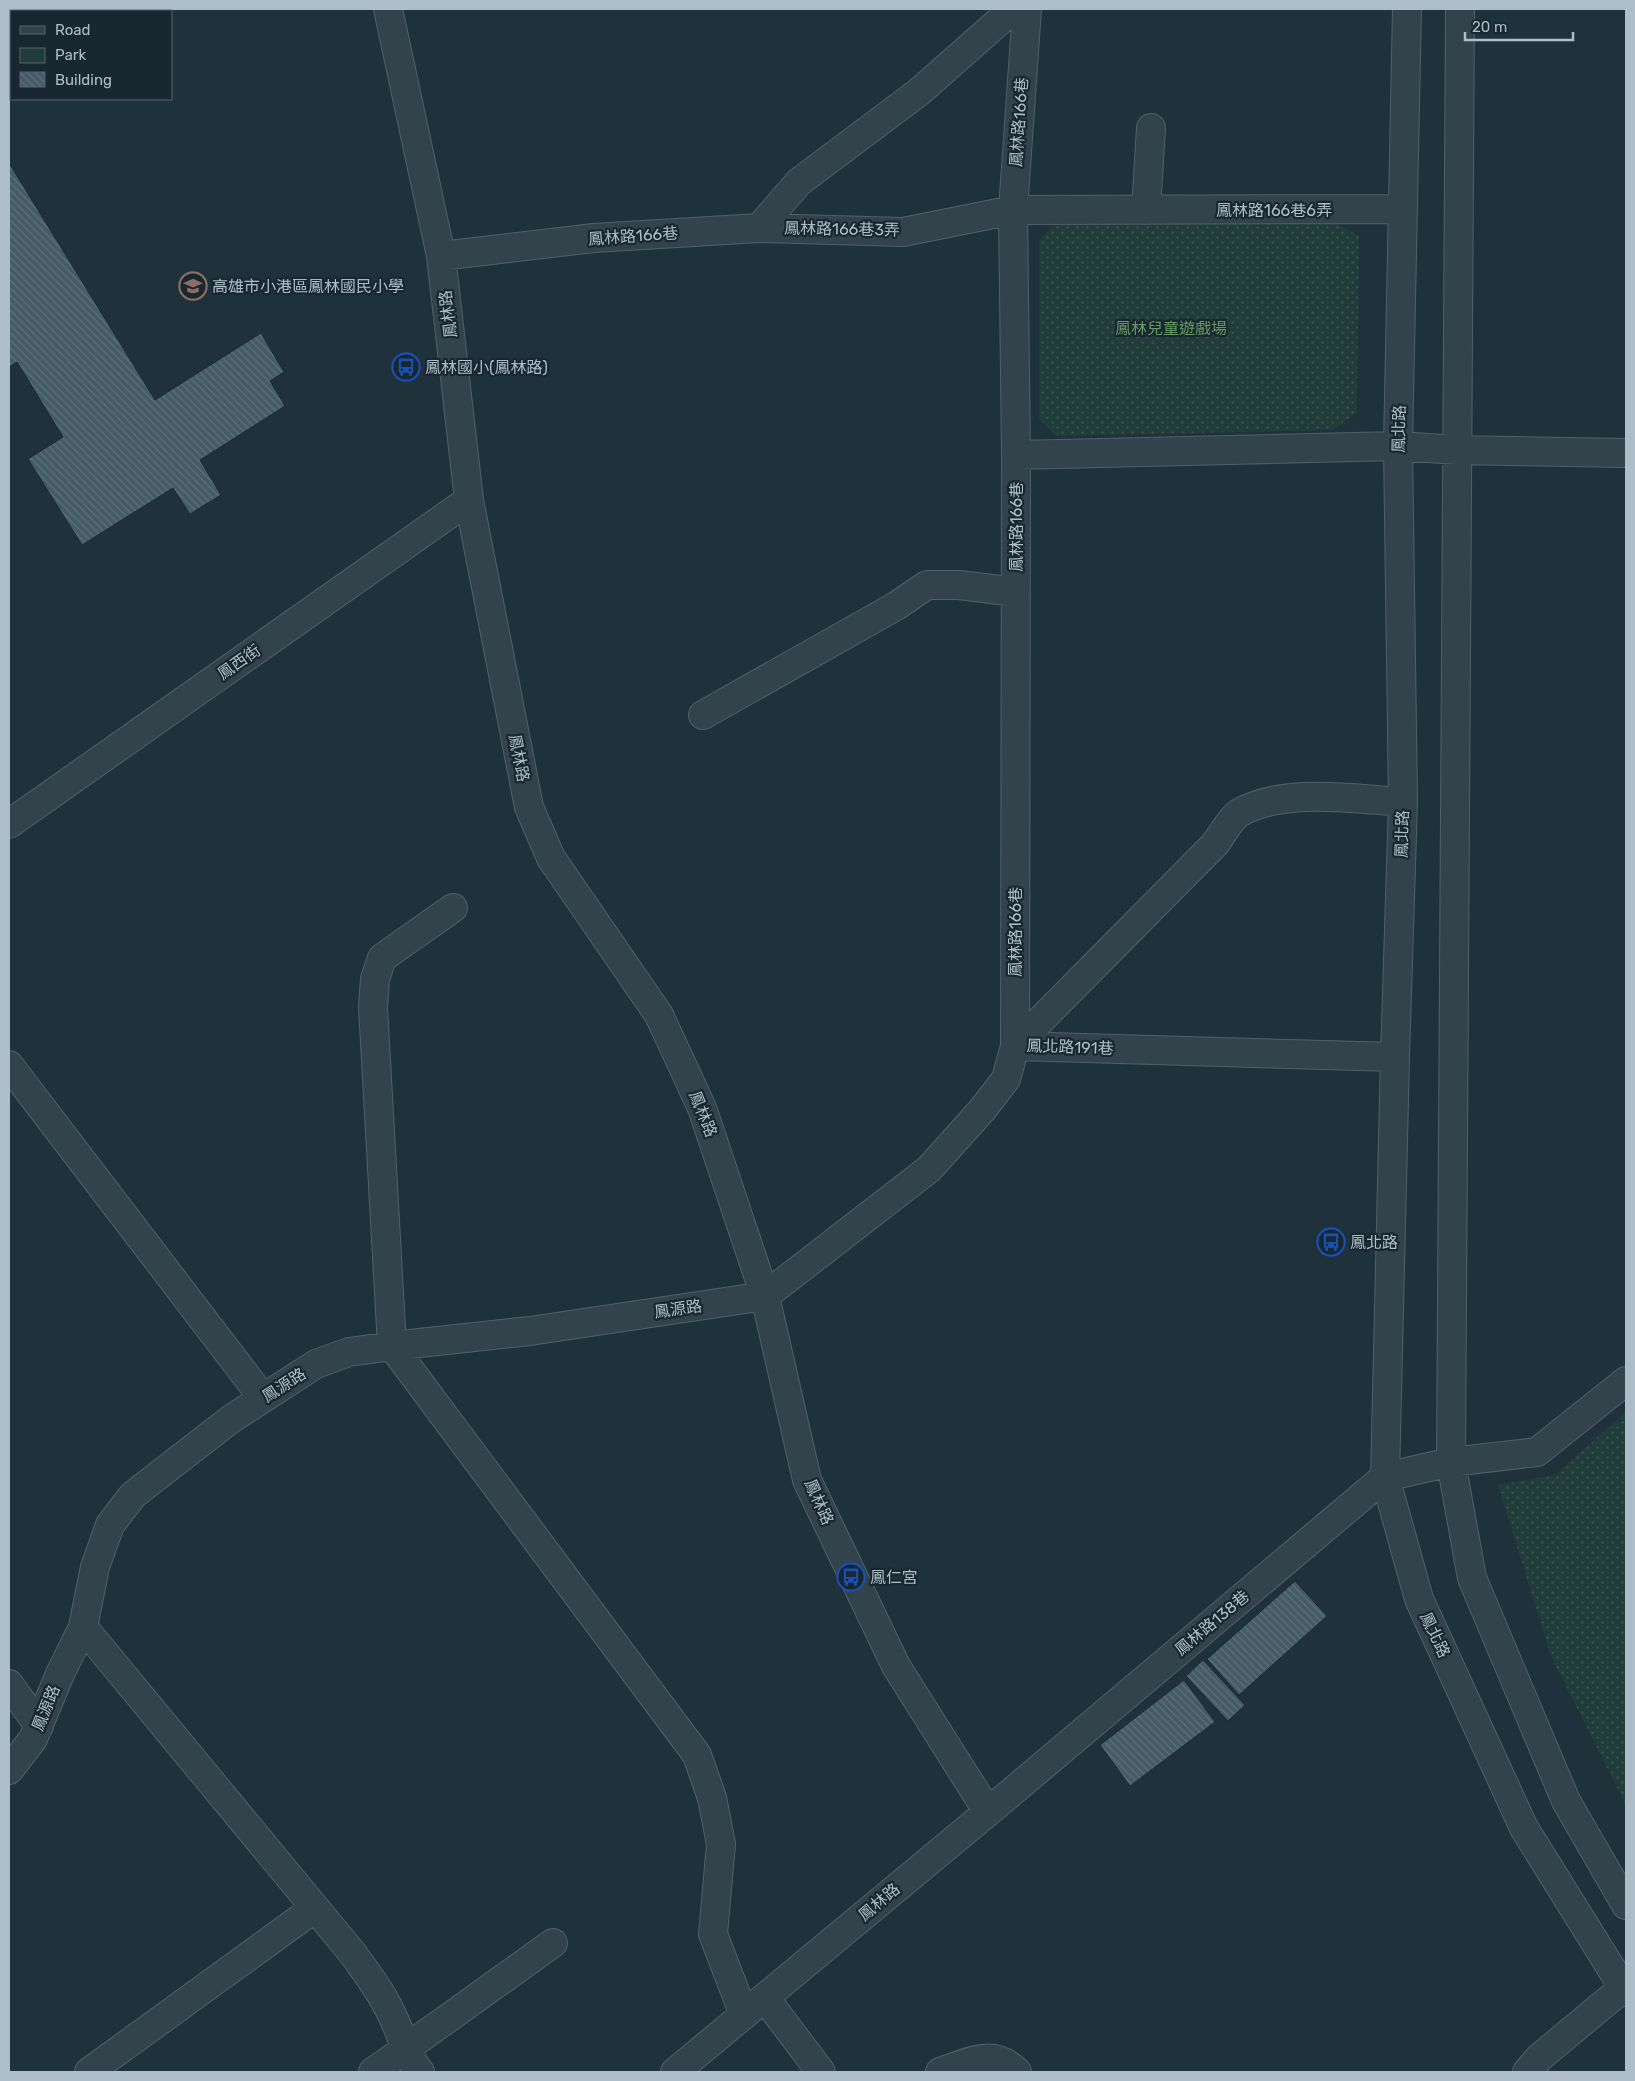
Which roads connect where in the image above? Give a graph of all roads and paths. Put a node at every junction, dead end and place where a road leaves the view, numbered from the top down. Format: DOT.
graph roads {
  1 [pos="388,9"];
  2 [pos="1013,9"];
  3 [pos="1027,9"];
  4 [pos="1407,9"];
  5 [pos="1460,9"];
  6 [pos="1151,128"];
  7 [pos="1403,209"];
  8 [pos="1013,210"];
  9 [pos="1146,210"];
  10 [pos="759,228"];
  11 [pos="441,256"];
  12 [pos="1398,446"];
  13 [pos="1458,450"];
  14 [pos="1626,453"];
  15 [pos="1016,455"];
  16 [pos="469,500"];
  17 [pos="1016,592"];
  18 [pos="703,715"];
  19 [pos="1404,802"];
  20 [pos="9,824"];
  21 [pos="453,908"];
  22 [pos="1015,1046"];
  23 [pos="1395,1057"];
  24 [pos="9,1065"];
  25 [pos="765,1296"];
  26 [pos="392,1346"];
  27 [pos="1626,1381"];
  28 [pos="263,1398"];
  29 [pos="1452,1462"];
  30 [pos="1385,1477"];
  31 [pos="83,1627"];
  32 [pos="9,1684"];
  33 [pos="39,1726"];
  34 [pos="9,1770"];
  35 [pos="988,1812"];
  36 [pos="1626,1905"];
  37 [pos="315,1908"];
  38 [pos="552,1943"];
  39 [pos="1624,1990"];
  40 [pos="754,2006"];
  41 [pos="406,2048"];
  42 [pos="89,2072"];
  43 [pos="372,2072"];
  44 [pos="420,2072"];
  45 [pos="674,2072"];
  46 [pos="821,2072"];
  47 [pos="940,2072"];
  48 [pos="1017,2072"];
  49 [pos="1528,2072"];
  1 -- 11 [label="street, 鳳林路"];
  2 -- 10 [label="street"];
  3 -- 8 [label="street, 鳳林路166巷"];
  4 -- 7 [label="street, 鳳北路"];
  5 -- 13 [label="street"];
  6 -- 9 [label="street"];
  7 -- 9 [label="street, 鳳林路166巷6弄"];
  7 -- 12 [label="street, 鳳北路"];
  8 -- 9 [label="street, 鳳林路166巷6弄"];
  8 -- 10 [label="street, 鳳林路166巷3弄"];
  8 -- 15 [label="street, 鳳林路166巷"];
  10 -- 11 [label="street, 鳳林路166巷"];
  11 -- 16 [label="street, 鳳林路"];
  12 -- 13 [label="street"];
  12 -- 15 [label="street"];
  12 -- 19 [label="street, 鳳北路"];
  13 -- 14 [label="street"];
  13 -- 29 [label="street"];
  15 -- 17 [label="street, 鳳林路166巷"];
  16 -- 20 [label="street, 鳳西街"];
  16 -- 25 [label="street, 鳳林路"];
  17 -- 18 [label="street"];
  17 -- 22 [label="street, 鳳林路166巷"];
  19 -- 22 [label="street"];
  19 -- 23 [label="street, 鳳北路"];
  21 -- 26 [label="street"];
  22 -- 23 [label="street, 鳳北路191巷"];
  22 -- 25 [label="street, 鳳北路191巷"];
  23 -- 30 [label="street, 鳳北路"];
  24 -- 28 [label="street"];
  25 -- 26 [label="street, 鳳源路"];
  25 -- 35 [label="street, 鳳林路"];
  26 -- 28 [label="street, 鳳源路"];
  26 -- 40 [label="street"];
  27 -- 29 [label="street, 鳳林路138巷"];
  28 -- 31 [label="street, 鳳源路"];
  29 -- 30 [label="street, 鳳林路138巷"];
  29 -- 36 [label="street"];
  30 -- 35 [label="street, 鳳林路138巷"];
  30 -- 39 [label="street, 鳳北路"];
  31 -- 33 [label="street, 鳳源路"];
  31 -- 37 [label="street"];
  32 -- 33 [label="street"];
  33 -- 34 [label="street, 鳳源路"];
  35 -- 40 [label="street, 鳳林路"];
  37 -- 41 [label="street"];
  37 -- 42 [label="street"];
  38 -- 41 [label="street"];
  39 -- 49 [label="street"];
  40 -- 45 [label="street, 鳳林路"];
  40 -- 46 [label="street"];
  41 -- 43 [label="street"];
  41 -- 44 [label="street"];
  47 -- 48 [label="street"];
}
